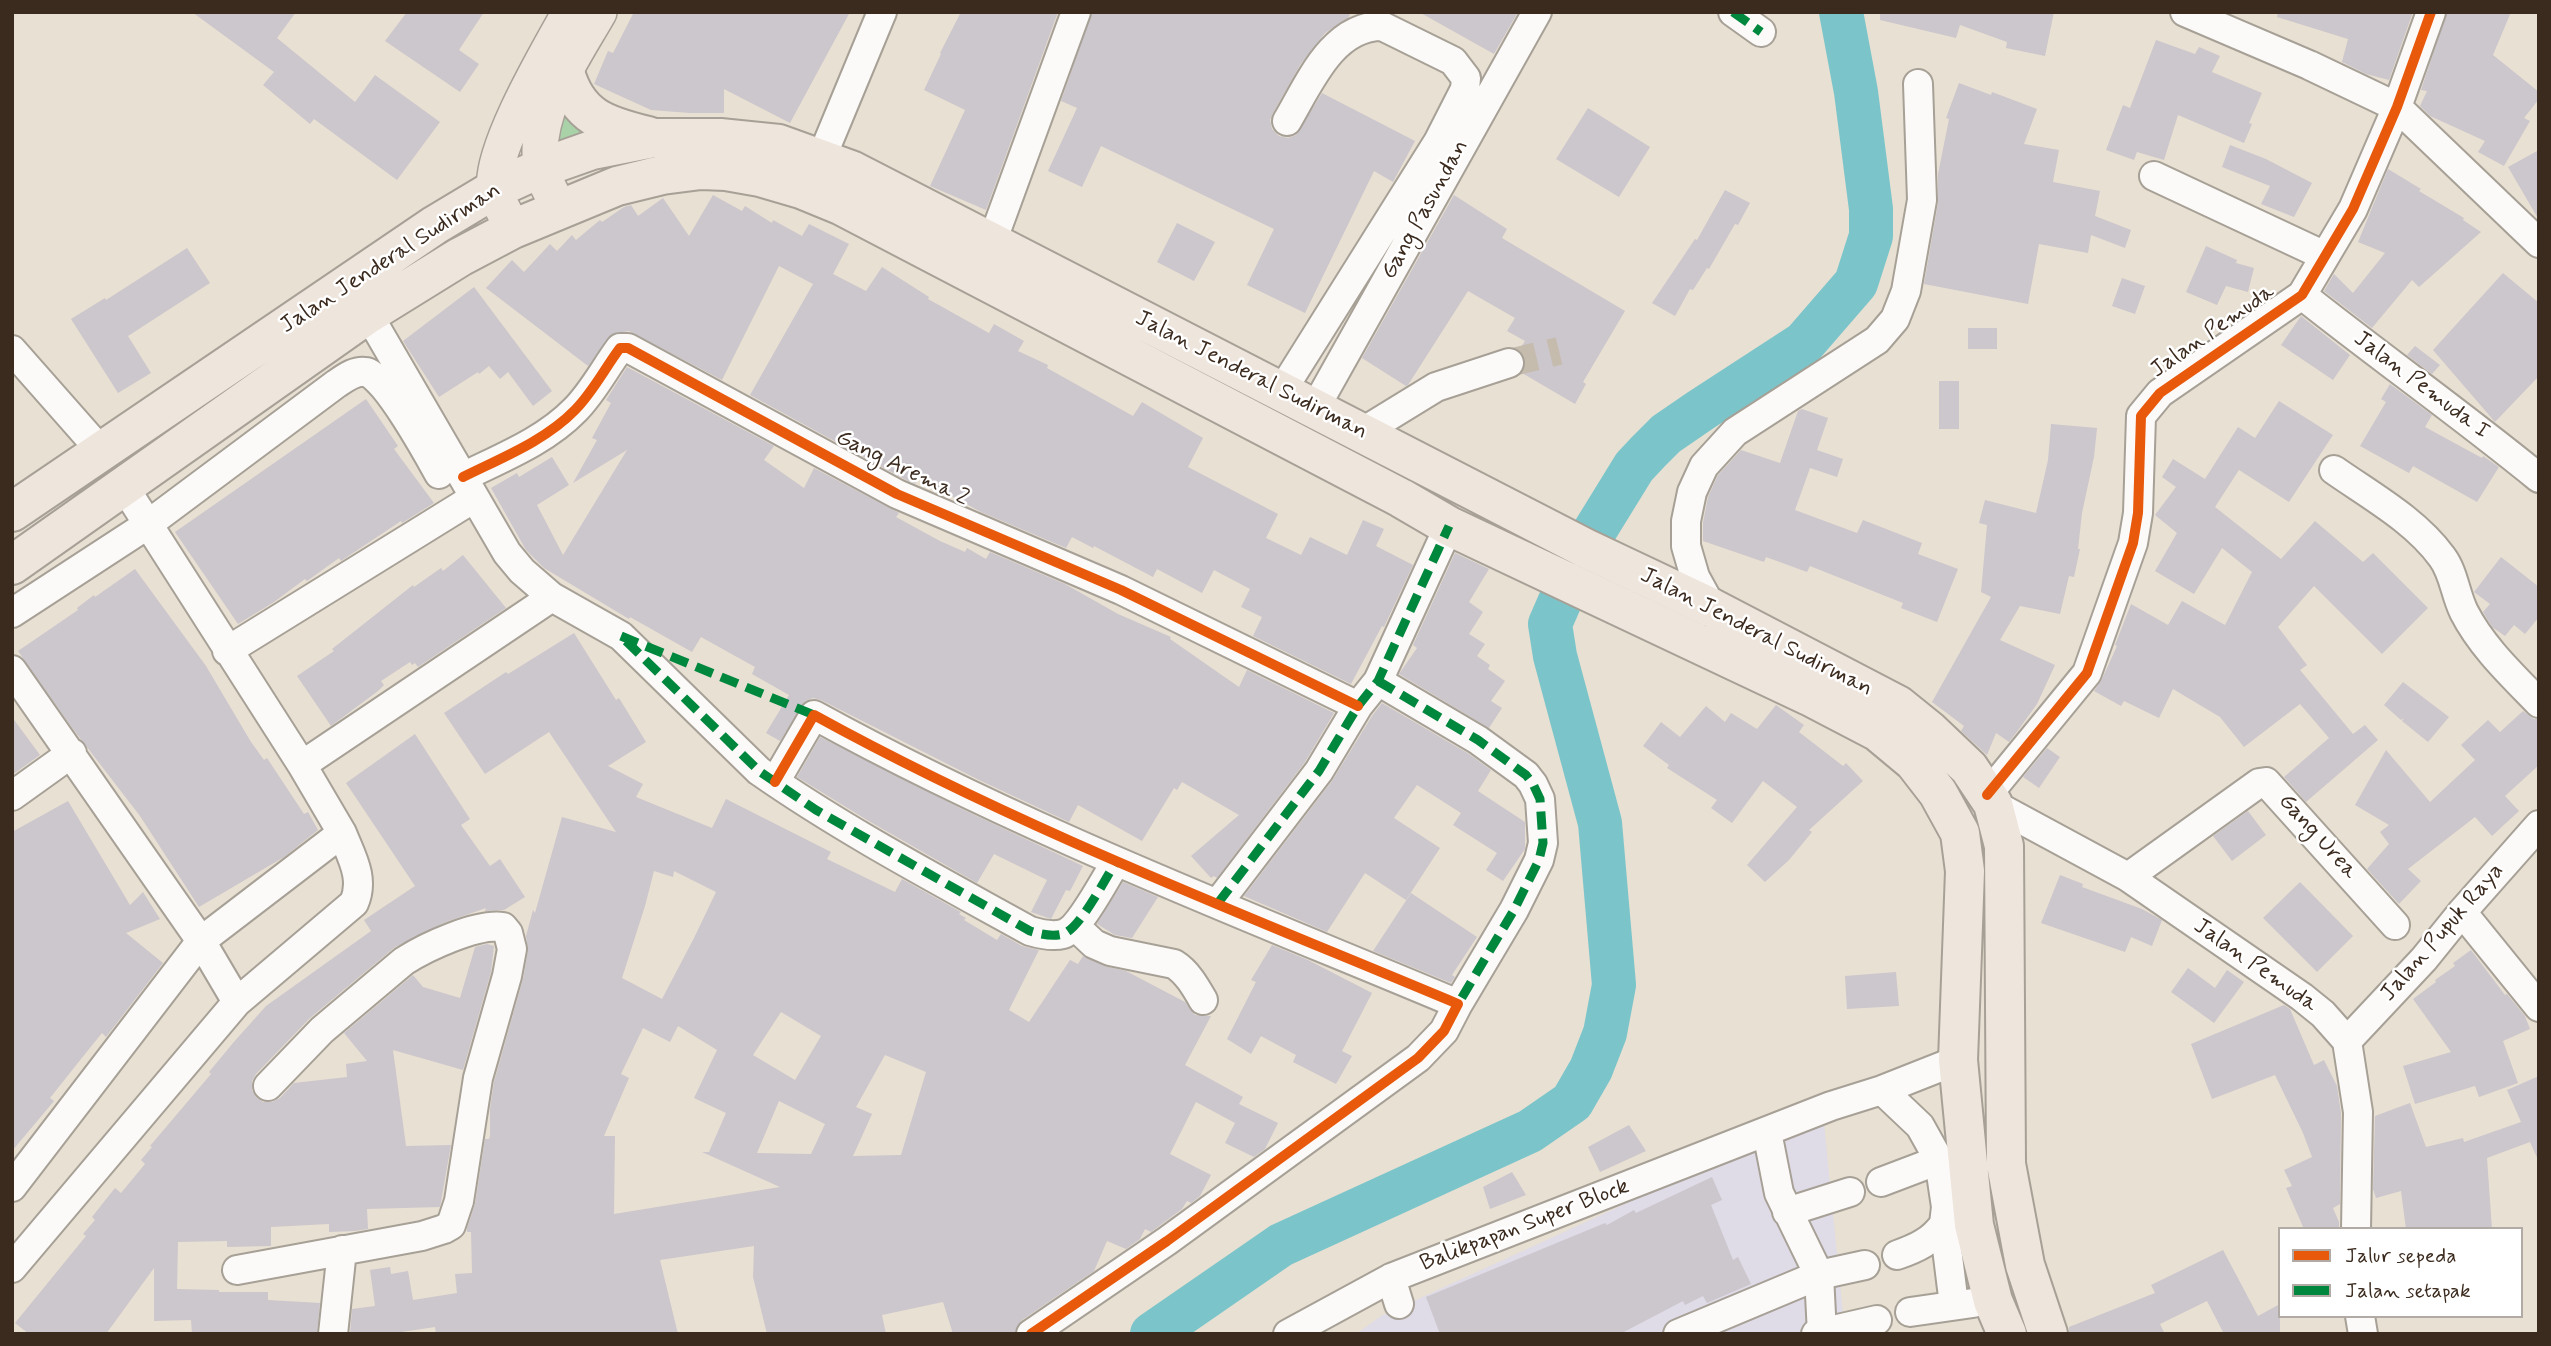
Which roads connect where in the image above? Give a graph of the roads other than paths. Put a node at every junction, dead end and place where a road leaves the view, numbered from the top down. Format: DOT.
graph roads {
  1 [pos="570,12"];
  2 [pos="599,12"];
  3 [pos="882,12"];
  4 [pos="1076,12"];
  5 [pos="1537,12"];
  6 [pos="1733,12"];
  7 [pos="2185,12"];
  8 [pos="2431,12"];
  9 [pos="1761,32"];
  10 [pos="565,72"];
  11 [pos="1918,84"];
  12 [pos="2397,107"];
  13 [pos="1287,121"];
  14 [pos="653,138"];
  15 [pos="821,159"];
  16 [pos="541,168"];
  17 [pos="2154,176"];
  18 [pos="495,189"];
  19 [pos="559,209"];
  20 [pos="513,229"];
  21 [pos="992,242"];
  22 [pos="2539,243"];
  23 [pos="2325,256"];
  24 [pos="2302,295"];
  25 [pos="368,314"];
  26 [pos="12,350"];
  27 [pos="1509,363"];
  28 [pos="1281,392"];
  29 [pos="1315,408"];
  30 [pos="1361,433"];
  31 [pos="102,452"];
  32 [pos="2334,470"];
  33 [pos="2539,478"];
  34 [pos="123,485"];
  35 [pos="465,494"];
  36 [pos="12,512"];
  37 [pos="147,525"];
  38 [pos="1449,526"];
  39 [pos="12,565"];
  40 [pos="552,597"];
  41 [pos="1712,608"];
  42 [pos="12,613"];
  43 [pos="227,651"];
  44 [pos="12,670"];
  45 [pos="1378,681"];
  46 [pos="2539,703"];
  47 [pos="1358,706"];
  48 [pos="72,753"];
  49 [pos="302,765"];
  50 [pos="775,782"];
  51 [pos="12,796"];
  52 [pos="1990,800"];
  53 [pos="2539,825"];
  54 [pos="342,833"];
  55 [pos="1116,862"];
  56 [pos="2128,877"];
  57 [pos="1218,903"];
  58 [pos="2462,912"];
  59 [pos="2395,925"];
  60 [pos="1074,926"];
  61 [pos="196,948"];
  62 [pos="1203,1000"];
  63 [pos="1458,1004"];
  64 [pos="229,1005"];
  65 [pos="2539,1007"];
  66 [pos="2347,1041"];
  67 [pos="1958,1060"];
  68 [pos="268,1086"];
  69 [pos="1882,1090"];
  70 [pos="1767,1132"];
  71 [pos="1939,1160"];
  72 [pos="1881,1182"];
  73 [pos="12,1187"];
  74 [pos="1850,1192"];
  75 [pos="1787,1212"];
  76 [pos="1959,1225"];
  77 [pos="2356,1227"];
  78 [pos="12,1241"];
  79 [pos="342,1250"];
  80 [pos="1897,1255"];
  81 [pos="1866,1265"];
  82 [pos="12,1268"];
  83 [pos="237,1270"];
  84 [pos="1819,1275"];
  85 [pos="1954,1305"];
  86 [pos="1910,1312"];
  87 [pos="2000,1317"];
  88 [pos="1877,1320"];
  89 [pos="1820,1333"];
  90 [pos="333,1334"];
  91 [pos="1031,1334"];
  92 [pos="1288,1334"];
  93 [pos="1678,1334"];
  94 [pos="2049,1334"];
  1 -- 18 [label="main road"];
  2 -- 10 [label="main road"];
  3 -- 15 [label="street"];
  4 -- 21 [label="street"];
  5 -- 29 [label="street, Gang Pasundan"];
  6 -- 9 [label="street"];
  7 -- 12 [label="street"];
  8 -- 12 [label="street, Jalan Pemuda"];
  10 -- 14 [label="highway"];
  10 -- 16 [label="main road"];
  11 -- 41 [label="street"];
  12 -- 22 [label="street"];
  12 -- 23 [label="street, Jalan Pemuda"];
  13 -- 28 [label="street"];
  14 -- 15 [label="highway, Jalan Jenderal Sudirman"];
  14 -- 16 [label="highway, Jalan Jenderal Sudirman"];
  15 -- 21 [label="highway, Jalan Jenderal Sudirman"];
  16 -- 18 [label="highway, Jalan Jenderal Sudirman"];
  16 -- 19 [label="main road"];
  17 -- 23 [label="street"];
  18 -- 20 [label="main road"];
  18 -- 31 [label="highway, Jalan Jenderal Sudirman"];
  19 -- 20 [label="highway, Jalan Jenderal Sudirman"];
  19 -- 38 [label="highway, Jalan Jenderal Sudirman"];
  20 -- 25 [label="highway, Jalan Jenderal Sudirman"];
  21 -- 28 [label="highway, Jalan Jenderal Sudirman"];
  23 -- 24 [label="street, Jalan Pemuda"];
  24 -- 33 [label="street, Jalan Pemuda I"];
  24 -- 52 [label="street, Jalan Pemuda"];
  25 -- 34 [label="highway, Jalan Jenderal Sudirman"];
  25 -- 35 [label="street"];
  26 -- 31 [label="street"];
  27 -- 30 [label="street"];
  28 -- 29 [label="highway, Jalan Jenderal Sudirman"];
  29 -- 30 [label="highway, Jalan Jenderal Sudirman"];
  30 -- 41 [label="highway, Jalan Jenderal Sudirman"];
  31 -- 36 [label="highway, Jalan Jenderal Sudirman"];
  32 -- 46 [label="street"];
  34 -- 37 [label="street"];
  34 -- 39 [label="highway, Jalan Jenderal Sudirman"];
  35 -- 37 [label="street"];
  35 -- 40 [label="street"];
  35 -- 43 [label="street"];
  35 -- 47 [label="street, Gang Arema 2"];
  37 -- 42 [label="street"];
  37 -- 43 [label="street"];
  38 -- 45 [label="street"];
  38 -- 67 [label="highway, Jalan Jenderal Sudirman"];
  40 -- 49 [label="street"];
  40 -- 50 [label="street"];
  41 -- 52 [label="highway, Jalan Jenderal Sudirman"];
  43 -- 49 [label="street"];
  44 -- 48 [label="street"];
  45 -- 47 [label="street"];
  45 -- 63 [label="street"];
  47 -- 57 [label="street"];
  48 -- 51 [label="street"];
  48 -- 61 [label="street"];
  49 -- 54 [label="street"];
  50 -- 55 [label="street"];
  50 -- 60 [label="street"];
  52 -- 56 [label="street, Jalan Pemuda"];
  52 -- 94 [label="highway, Jalan Jenderal Sudirman"];
  53 -- 58 [label="street, Jalan Pupuk Raya"];
  54 -- 61 [label="street"];
  54 -- 64 [label="street"];
  55 -- 57 [label="street"];
  55 -- 60 [label="street"];
  56 -- 59 [label="street, Gang Urea"];
  56 -- 66 [label="street, Jalan Pemuda"];
  57 -- 63 [label="street"];
  58 -- 65 [label="street"];
  58 -- 66 [label="street, Jalan Pupuk Raya"];
  60 -- 62 [label="street"];
  61 -- 64 [label="street"];
  61 -- 73 [label="street"];
  63 -- 91 [label="street"];
  64 -- 78 [label="street"];
  64 -- 82 [label="street"];
  66 -- 77 [label="street"];
  67 -- 69 [label="street, Balikpapan Super Block"];
  67 -- 76 [label="highway, Jalan Jenderal Sudirman"];
  68 -- 79 [label="street"];
  69 -- 70 [label="street, Balikpapan Super Block"];
  69 -- 71 [label="street"];
  70 -- 75 [label="street"];
  70 -- 92 [label="street, Balikpapan Super Block"];
  71 -- 72 [label="street"];
  71 -- 76 [label="street"];
  74 -- 75 [label="street"];
  75 -- 84 [label="street"];
  76 -- 80 [label="street"];
  76 -- 85 [label="street"];
  76 -- 87 [label="highway, Jalan Jenderal Sudirman"];
  79 -- 83 [label="street"];
  79 -- 90 [label="street"];
  81 -- 84 [label="street"];
  84 -- 89 [label="street"];
  84 -- 93 [label="street"];
  85 -- 86 [label="street"];
  85 -- 87 [label="street"];
  88 -- 89 [label="street"];
}
